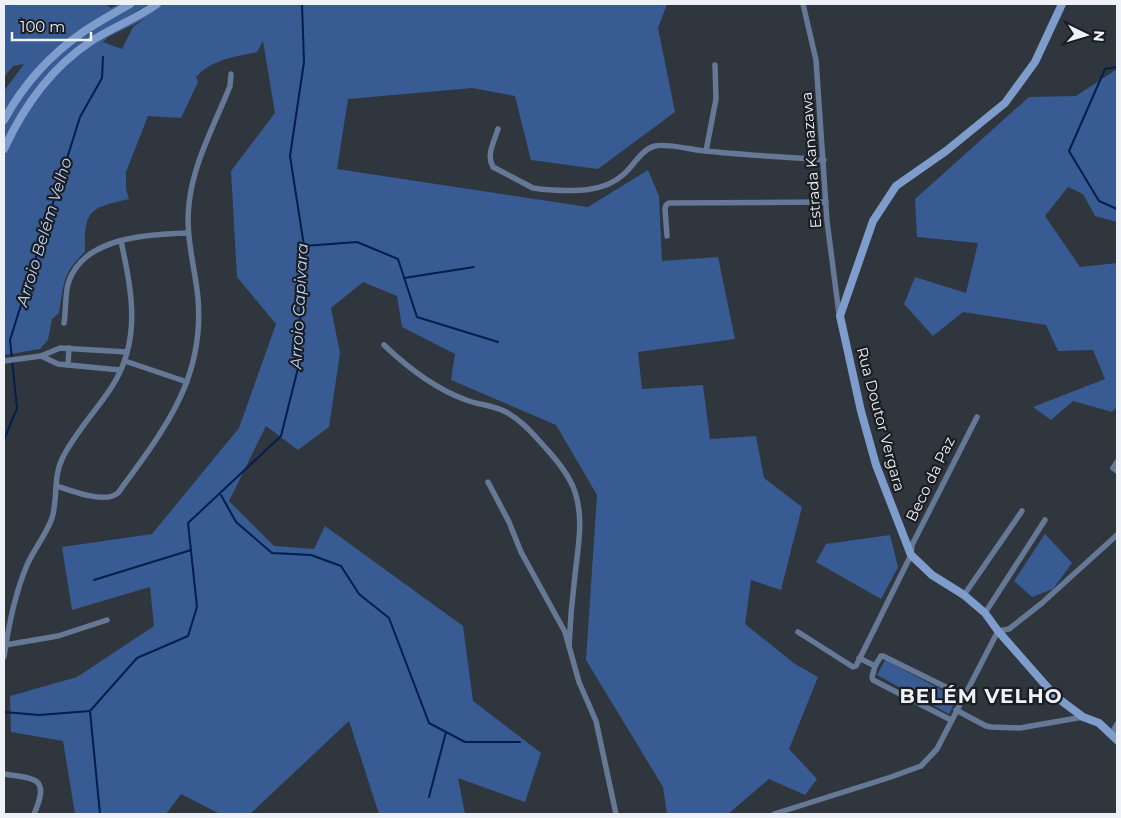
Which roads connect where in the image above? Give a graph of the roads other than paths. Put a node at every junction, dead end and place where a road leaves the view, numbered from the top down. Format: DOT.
graph roads {
  1 [pos="130,4"];
  2 [pos="157,4"];
  3 [pos="803,4"];
  4 [pos="1062,4"];
  5 [pos="715,65"];
  6 [pos="231,74"];
  7 [pos="4,120"];
  8 [pos="498,130"];
  9 [pos="4,150"];
  10 [pos="706,151"];
  11 [pos="824,160"];
  12 [pos="826,202"];
  13 [pos="188,233"];
  14 [pos="667,236"];
  15 [pos="121,241"];
  16 [pos="840,316"];
  17 [pos="64,323"];
  18 [pos="384,345"];
  19 [pos="69,348"];
  20 [pos="127,352"];
  21 [pos="41,356"];
  22 [pos="4,361"];
  23 [pos="125,362"];
  24 [pos="68,365"];
  25 [pos="120,370"];
  26 [pos="187,382"];
  27 [pos="976,417"];
  28 [pos="488,482"];
  29 [pos="57,486"];
  30 [pos="1022,511"];
  31 [pos="1046,520"];
  32 [pos="1117,535"];
  33 [pos="911,555"];
  34 [pos="964,595"];
  35 [pos="985,613"];
  36 [pos="107,620"];
  37 [pos="998,631"];
  38 [pos="798,632"];
  39 [pos="5,644"];
  40 [pos="570,647"];
  41 [pos="4,657"];
  42 [pos="860,658"];
  43 [pos="875,666"];
  44 [pos="964,696"];
  45 [pos="956,710"];
  46 [pos="1083,717"];
  47 [pos="951,720"];
  48 [pos="1117,724"];
  49 [pos="1114,734"];
  50 [pos="1117,740"];
  51 [pos="4,774"];
  52 [pos="34,814"];
  53 [pos="616,814"];
  54 [pos="774,814"];
  1 -- 7 [label="main road"];
  2 -- 9 [label="main road"];
  3 -- 11 [label="street, Estrada Kanazawa"];
  4 -- 16 [label="main road"];
  5 -- 10 [label="street"];
  6 -- 13 [label="street"];
  8 -- 10 [label="street"];
  10 -- 11 [label="street"];
  11 -- 12 [label="street, Estrada Kanazawa"];
  12 -- 14 [label="street"];
  12 -- 16 [label="street, Estrada Kanazawa"];
  13 -- 15 [label="street"];
  13 -- 26 [label="street"];
  15 -- 17 [label="street"];
  15 -- 20 [label="street"];
  16 -- 33 [label="main road, Rua Doutor Vergara"];
  18 -- 40 [label="street"];
  19 -- 20 [label="street"];
  19 -- 21 [label="street"];
  19 -- 24 [label="street"];
  20 -- 23 [label="street"];
  21 -- 22 [label="street"];
  21 -- 24 [label="street"];
  23 -- 25 [label="street"];
  23 -- 26 [label="street"];
  24 -- 25 [label="street"];
  25 -- 29 [label="street"];
  26 -- 29 [label="street"];
  27 -- 33 [label="street, Beco da Paz"];
  28 -- 40 [label="street"];
  29 -- 39 [label="street"];
  30 -- 34 [label="street"];
  31 -- 35 [label="street"];
  32 -- 37 [label="street"];
  33 -- 34 [label="main road, Rua Doutor Vergara"];
  33 -- 42 [label="street, Beco da Paz"];
  34 -- 35 [label="main road, Rua Doutor Vergara"];
  35 -- 37 [label="main road, Rua Doutor Vergara"];
  36 -- 39 [label="street"];
  37 -- 44 [label="street"];
  37 -- 46 [label="main road, Rua Doutor Vergara"];
  38 -- 42 [label="street"];
  39 -- 41 [label="street"];
  40 -- 53 [label="street"];
  42 -- 43 [label="street"];
  43 -- 44 [label="street"];
  43 -- 47 [label="street"];
  44 -- 45 [label="street"];
  45 -- 46 [label="street"];
  45 -- 47 [label="street"];
  46 -- 49 [label="main road, Rua Doutor Vergara"];
  47 -- 54 [label="street"];
  48 -- 49 [label="street"];
  49 -- 50 [label="main road"];
  51 -- 52 [label="street"];
}
